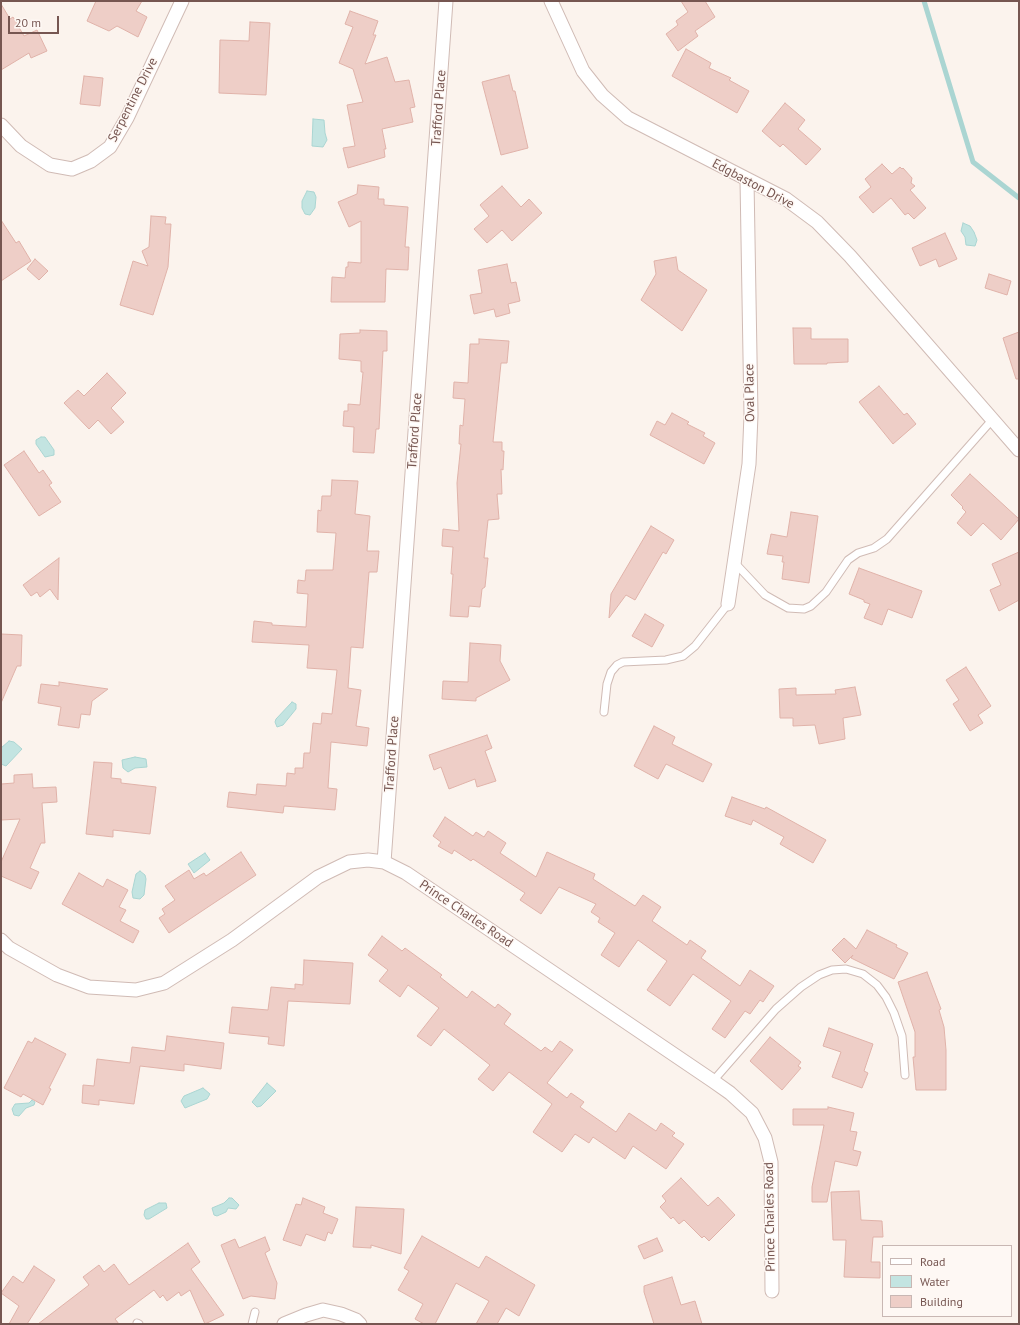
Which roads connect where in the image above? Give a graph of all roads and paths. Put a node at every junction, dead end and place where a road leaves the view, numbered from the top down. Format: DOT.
graph roads {
  1 [pos="182,1"];
  2 [pos="446,1"];
  3 [pos="551,1"];
  4 [pos="1,125"];
  5 [pos="747,180"];
  6 [pos="992,420"];
  7 [pos="1019,450"];
  8 [pos="733,562"];
  9 [pos="728,604"];
  10 [pos="604,712"];
  11 [pos="384,862"];
  12 [pos="1,940"];
  13 [pos="905,1075"];
  14 [pos="713,1081"];
  15 [pos="772,1291"];
  16 [pos="255,1312"];
  17 [pos="252,1324"];
  18 [pos="284,1324"];
  19 [pos="360,1324"];
  1 -- 4 [label="street, Serpentine Drive"];
  2 -- 11 [label="street, Trafford Place"];
  3 -- 5 [label="street, Edgbaston Drive"];
  5 -- 6 [label="street, Edgbaston Drive"];
  5 -- 8 [label="street, Oval Place"];
  6 -- 7 [label="street, Edgbaston Drive"];
  6 -- 8 [label="lane"];
  8 -- 9 [label="street, Oval Place"];
  9 -- 10 [label="lane"];
  11 -- 12 [label="street, Prince Charles Road"];
  11 -- 14 [label="street, Prince Charles Road"];
  13 -- 14 [label="lane"];
  14 -- 15 [label="street, Prince Charles Road"];
  16 -- 17 [label="lane"];
  18 -- 19 [label="street"];
}
